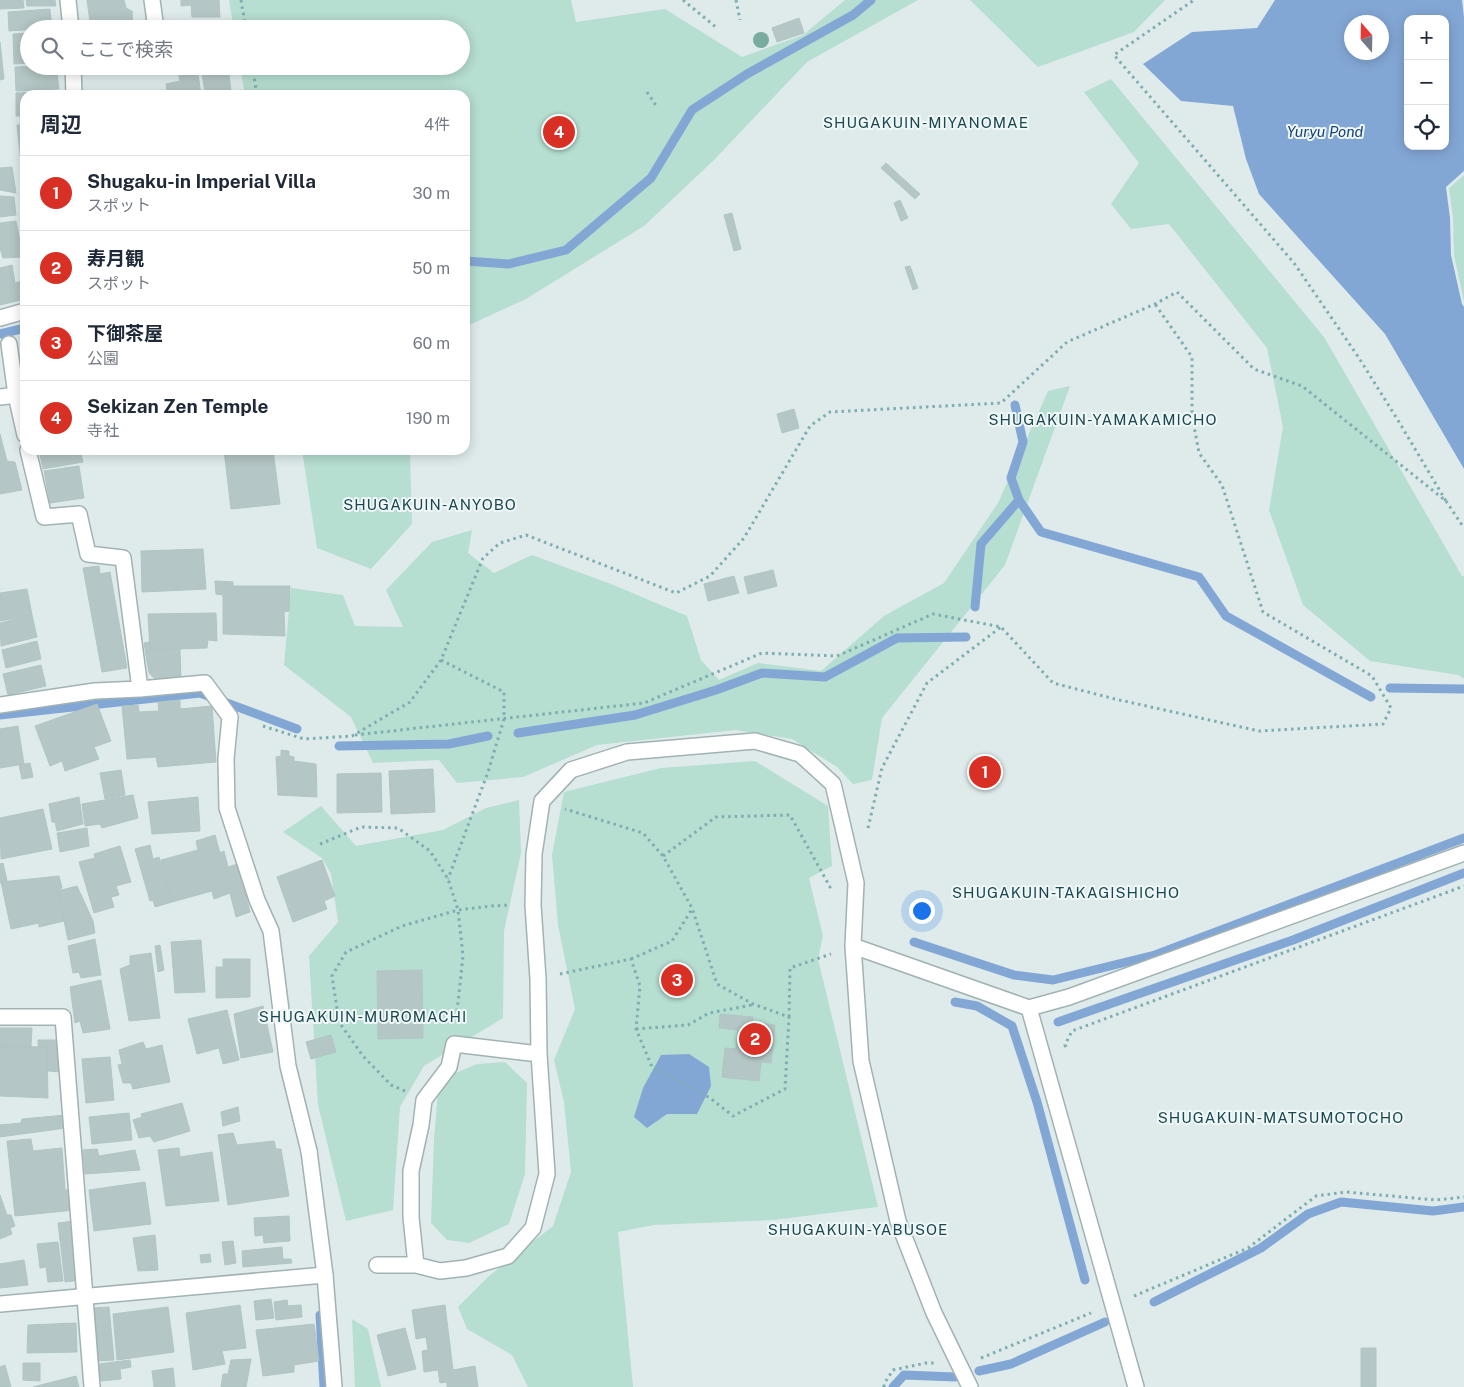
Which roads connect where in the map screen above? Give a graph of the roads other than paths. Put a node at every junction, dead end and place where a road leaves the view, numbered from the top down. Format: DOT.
graph roads {
  1 [pos="68,0"];
  2 [pos="152,0"];
  3 [pos="70,20"];
  4 [pos="155,20"];
  5 [pos="74,75"];
  6 [pos="74,90"];
  7 [pos="20,312"];
  8 [pos="0,318"];
  9 [pos="9,344"];
  10 [pos="16,394"];
  11 [pos="0,397"];
  12 [pos="20,412"];
  13 [pos="29,455"];
  14 [pos="140,689"];
  15 [pos="0,705"];
  16 [pos="1464,853"];
  17 [pos="853,946"];
  18 [pos="1029,1008"];
  19 [pos="0,1017"];
  20 [pos="539,1054"];
  21 [pos="377,1265"];
  22 [pos="416,1265"];
  23 [pos="325,1275"];
  24 [pos="84,1296"];
  25 [pos="0,1304"];
  26 [pos="92,1387"];
  27 [pos="334,1387"];
  28 [pos="970,1387"];
  29 [pos="1136,1387"];
  1 -- 3 [label="street"];
  2 -- 4 [label="street"];
  5 -- 6 [label="street"];
  7 -- 8 [label="street"];
  9 -- 10 [label="street"];
  10 -- 11 [label="street"];
  10 -- 12 [label="street"];
  13 -- 14 [label="street"];
  14 -- 15 [label="street"];
  14 -- 23 [label="street"];
  16 -- 18 [label="street"];
  17 -- 18 [label="street"];
  17 -- 20 [label="street"];
  17 -- 28 [label="street"];
  18 -- 29 [label="street"];
  19 -- 24 [label="street"];
  20 -- 22 [label="street"];
  20 -- 22 [label="street"];
  21 -- 22 [label="street"];
  23 -- 24 [label="street"];
  23 -- 27 [label="street"];
  24 -- 25 [label="street"];
  24 -- 26 [label="street"];
}
